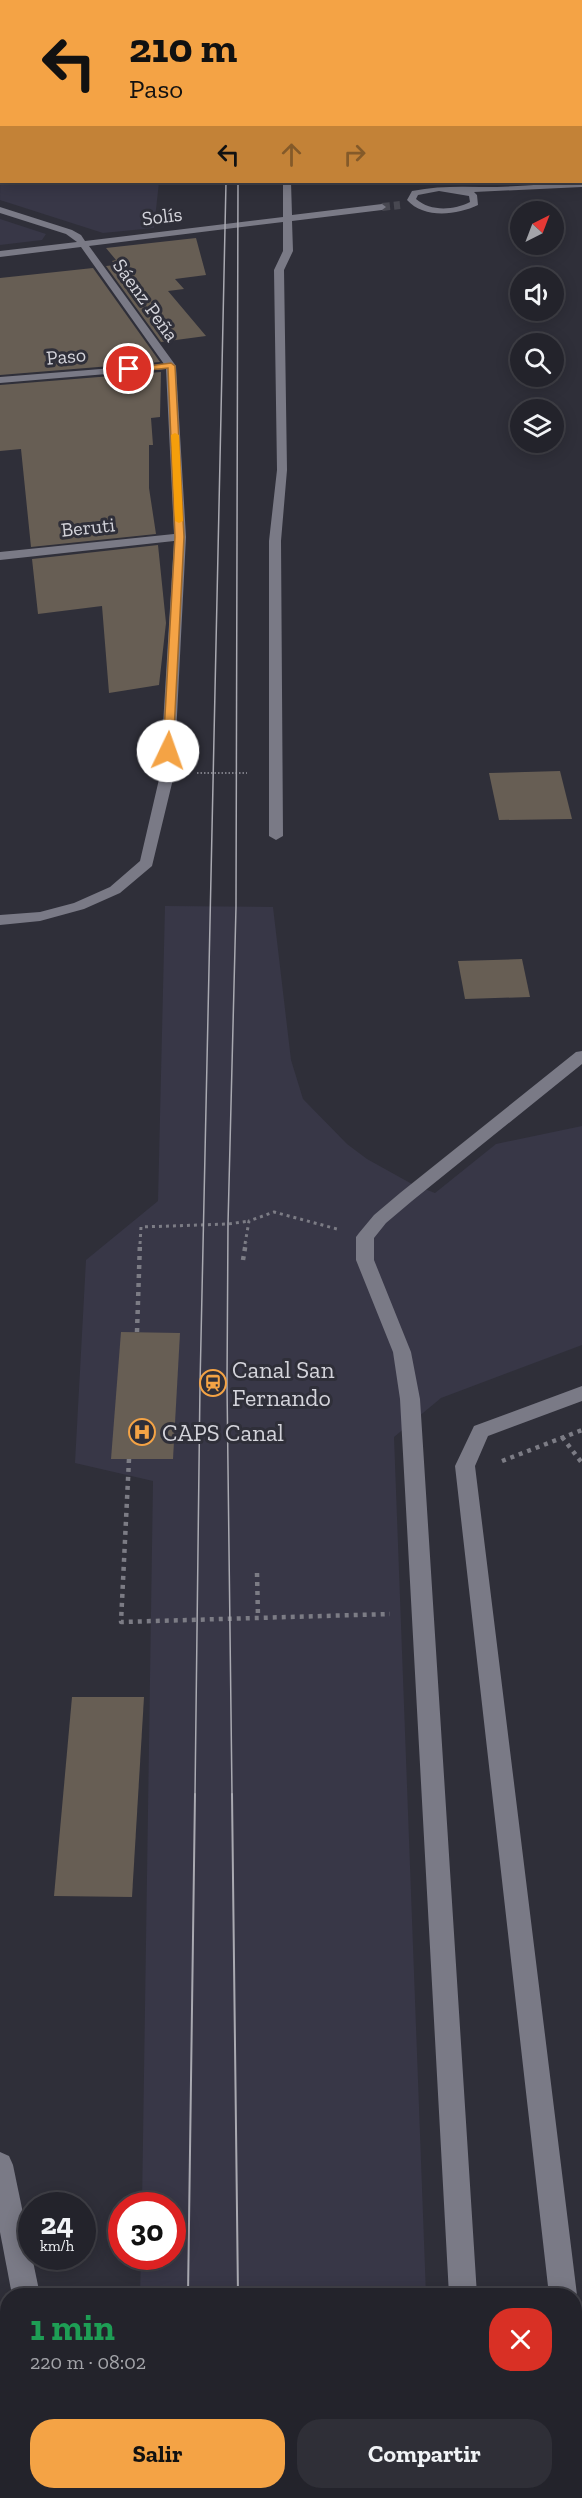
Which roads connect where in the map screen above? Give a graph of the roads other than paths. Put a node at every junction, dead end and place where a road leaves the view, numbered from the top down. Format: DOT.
graph roads {
  1 [pos="287,184"];
  2 [pos="582,184"];
  3 [pos="428,185"];
  4 [pos="452,187"];
  5 [pos="516,189"];
  6 [pos="414,203"];
  7 [pos="475,203"];
  8 [pos="400,205"];
  9 [pos="382,207"];
  10 [pos="0,210"];
  11 [pos="286,219"];
  12 [pos="84,244"];
  13 [pos="0,254"];
  14 [pos="171,366"];
  15 [pos="0,380"];
  16 [pos="180,537"];
  17 [pos="0,556"];
  18 [pos="276,836"];
  19 [pos="0,920"];
  20 [pos="582,1056"];
  21 [pos="575,1065"];
  22 [pos="582,1393"];
  23 [pos="0,2165"];
  24 [pos="25,2288"];
  25 [pos="463,2288"];
  26 [pos="562,2288"];
  1 -- 11 [label="street"];
  2 -- 5 [label="street"];
  3 -- 4 [label="street"];
  3 -- 6 [label="street"];
  4 -- 5 [label="street"];
  4 -- 7 [label="street"];
  5 -- 7 [label="street"];
  6 -- 7 [label="street"];
  6 -- 8 [label="street"];
  9 -- 11 [label="street, Solís"];
  10 -- 12 [label="street"];
  11 -- 12 [label="street, Solís"];
  11 -- 18 [label="street"];
  12 -- 13 [label="street, Solís"];
  12 -- 14 [label="street, Sáenz Peña"];
  14 -- 15 [label="street, Paso"];
  14 -- 16 [label="street, Sáenz Peña"];
  16 -- 17 [label="street, Beruti"];
  16 -- 19 [label="street, Sáenz Peña"];
  20 -- 21 [label="street"];
  21 -- 25 [label="street"];
  22 -- 26 [label="street"];
  23 -- 24 [label="street"];
}
